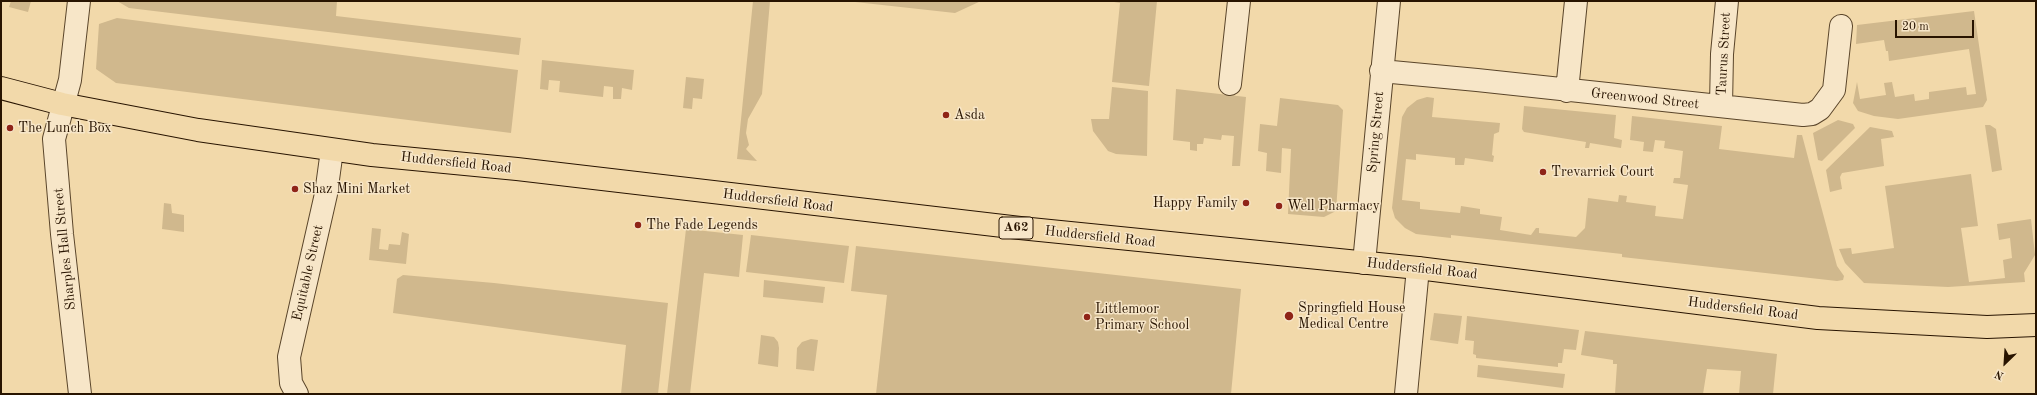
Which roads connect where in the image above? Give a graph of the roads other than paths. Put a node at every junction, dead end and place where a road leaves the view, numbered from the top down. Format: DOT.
graph roads {
  1 [pos="79,1"];
  2 [pos="1239,1"];
  3 [pos="1389,1"];
  4 [pos="1576,1"];
  5 [pos="1727,1"];
  6 [pos="1841,26"];
  7 [pos="1381,71"];
  8 [pos="1230,84"];
  9 [pos="1,88"];
  10 [pos="1567,91"];
  11 [pos="62,104"];
  12 [pos="1721,106"];
  13 [pos="332,150"];
  14 [pos="1364,263"];
  15 [pos="1418,268"];
  16 [pos="2036,325"];
  17 [pos="80,394"];
  18 [pos="297,394"];
  19 [pos="1406,394"];
  1 -- 11 [label="street, Sharples Hall Street"];
  2 -- 8 [label="street"];
  3 -- 7 [label="street, Spring Street"];
  4 -- 10 [label="street"];
  5 -- 12 [label="street, Taurus Street"];
  6 -- 12 [label="street, Greenwood Street"];
  7 -- 10 [label="street, Greenwood Street"];
  7 -- 14 [label="street, Spring Street"];
  9 -- 11 [label="main road, Huddersfield Road / A62"];
  10 -- 12 [label="street, Greenwood Street"];
  11 -- 13 [label="main road, Huddersfield Road / A62"];
  11 -- 17 [label="street, Sharples Hall Street"];
  13 -- 14 [label="main road, Huddersfield Road / A62"];
  13 -- 18 [label="street, Equitable Street"];
  14 -- 15 [label="main road, Huddersfield Road / A62"];
  15 -- 16 [label="main road, Huddersfield Road / A62"];
  15 -- 19 [label="street"];
}
